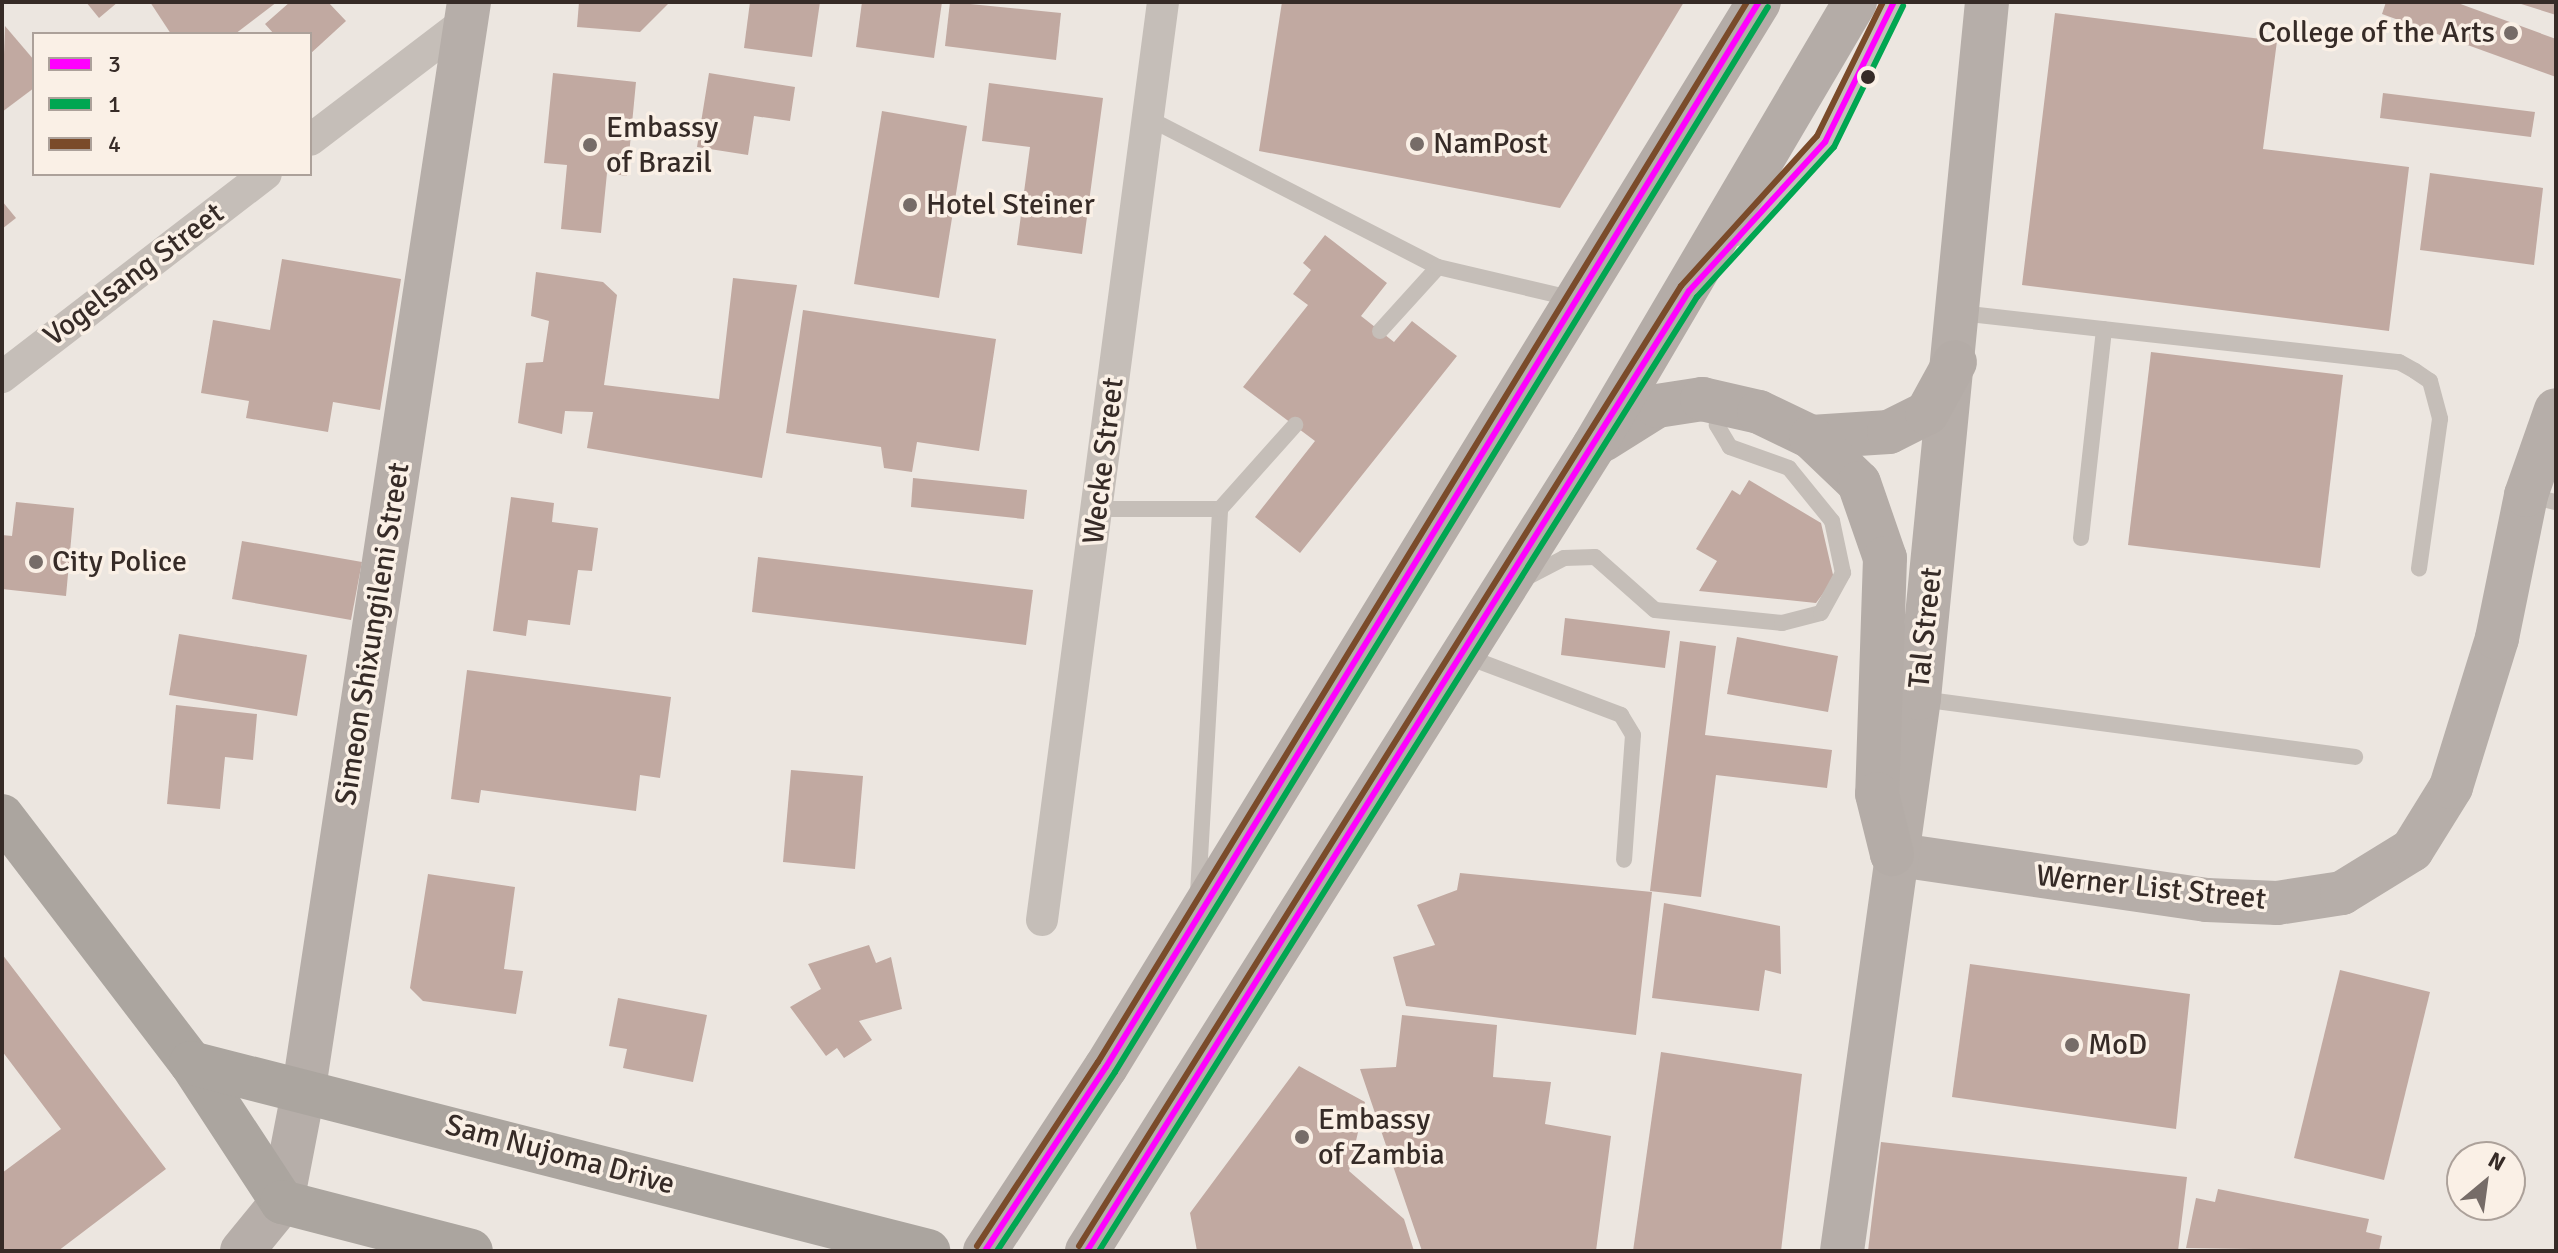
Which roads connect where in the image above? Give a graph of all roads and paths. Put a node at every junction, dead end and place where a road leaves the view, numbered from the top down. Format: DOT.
graph roads {
  1 [pos="1163,2"];
  2 [pos="1759,2"];
  3 [pos="1855,2"];
  4 [pos="1894,2"];
  5 [pos="1987,2"];
  6 [pos="468,11"];
  7 [pos="1148,118"];
  8 [pos="312,138"];
  9 [pos="263,176"];
  10 [pos="1438,267"];
  11 [pos="1689,291"];
  12 [pos="1580,301"];
  13 [pos="1960,313"];
  14 [pos="2104,329"];
  15 [pos="1380,331"];
  16 [pos="1955,362"];
  17 [pos="2,377"];
  18 [pos="1733,405"];
  19 [pos="2556,410"];
  20 [pos="1295,425"];
  21 [pos="1811,437"];
  22 [pos="1594,446"];
  23 [pos="2541,498"];
  24 [pos="1098,509"];
  25 [pos="1220,509"];
  26 [pos="2081,538"];
  27 [pos="2419,569"];
  28 [pos="1497,600"];
  29 [pos="1459,654"];
  30 [pos="1919,698"];
  31 [pos="2355,757"];
  32 [pos="2,816"];
  33 [pos="1892,854"];
  34 [pos="1624,860"];
  35 [pos="1197,919"];
  36 [pos="1042,920"];
  37 [pos="191,1063"];
  38 [pos="304,1088"];
  39 [pos="282,1202"];
  40 [pos="242,1251"];
  41 [pos="471,1251"];
  42 [pos="928,1251"];
  43 [pos="985,1251"];
  44 [pos="1087,1251"];
  45 [pos="1842,1251"];
  1 -- 7 [label="street, Wecke Street"];
  2 -- 12 [label="main road"];
  3 -- 11 [label="main road"];
  4 -- 11 [label="lane"];
  5 -- 13 [label="street, Tal Street"];
  6 -- 8 [label="street"];
  6 -- 38 [label="street, Simeon Shixungileni Street"];
  7 -- 10 [label="lane"];
  7 -- 24 [label="street, Wecke Street"];
  9 -- 17 [label="street, Vogelsang Street"];
  10 -- 12 [label="lane"];
  10 -- 15 [label="lane"];
  11 -- 22 [label="main road"];
  12 -- 35 [label="main road"];
  13 -- 14 [label="lane"];
  13 -- 16 [label="street, Tal Street"];
  14 -- 26 [label="lane"];
  14 -- 27 [label="lane"];
  16 -- 21 [label="main road"];
  16 -- 30 [label="street, Tal Street"];
  18 -- 21 [label="main road"];
  18 -- 22 [label="main road"];
  18 -- 28 [label="lane"];
  19 -- 23 [label="street, Werner List Street"];
  20 -- 25 [label="lane"];
  21 -- 33 [label="main road"];
  22 -- 28 [label="main road"];
  23 -- 33 [label="street, Werner List Street"];
  24 -- 25 [label="lane"];
  24 -- 36 [label="street, Wecke Street"];
  25 -- 35 [label="lane"];
  28 -- 29 [label="main road"];
  29 -- 34 [label="lane"];
  29 -- 44 [label="main road"];
  30 -- 31 [label="lane"];
  30 -- 33 [label="street, Tal Street"];
  32 -- 37 [label="highway"];
  33 -- 45 [label="street, Tal Street"];
  35 -- 43 [label="main road"];
  37 -- 38 [label="highway, Sam Nujoma Drive"];
  37 -- 39 [label="highway"];
  38 -- 39 [label="street, Simeon Shixungileni Street"];
  38 -- 42 [label="highway, Sam Nujoma Drive"];
  39 -- 40 [label="street, Simeon Shixungileni Street"];
  39 -- 41 [label="highway"];
}
